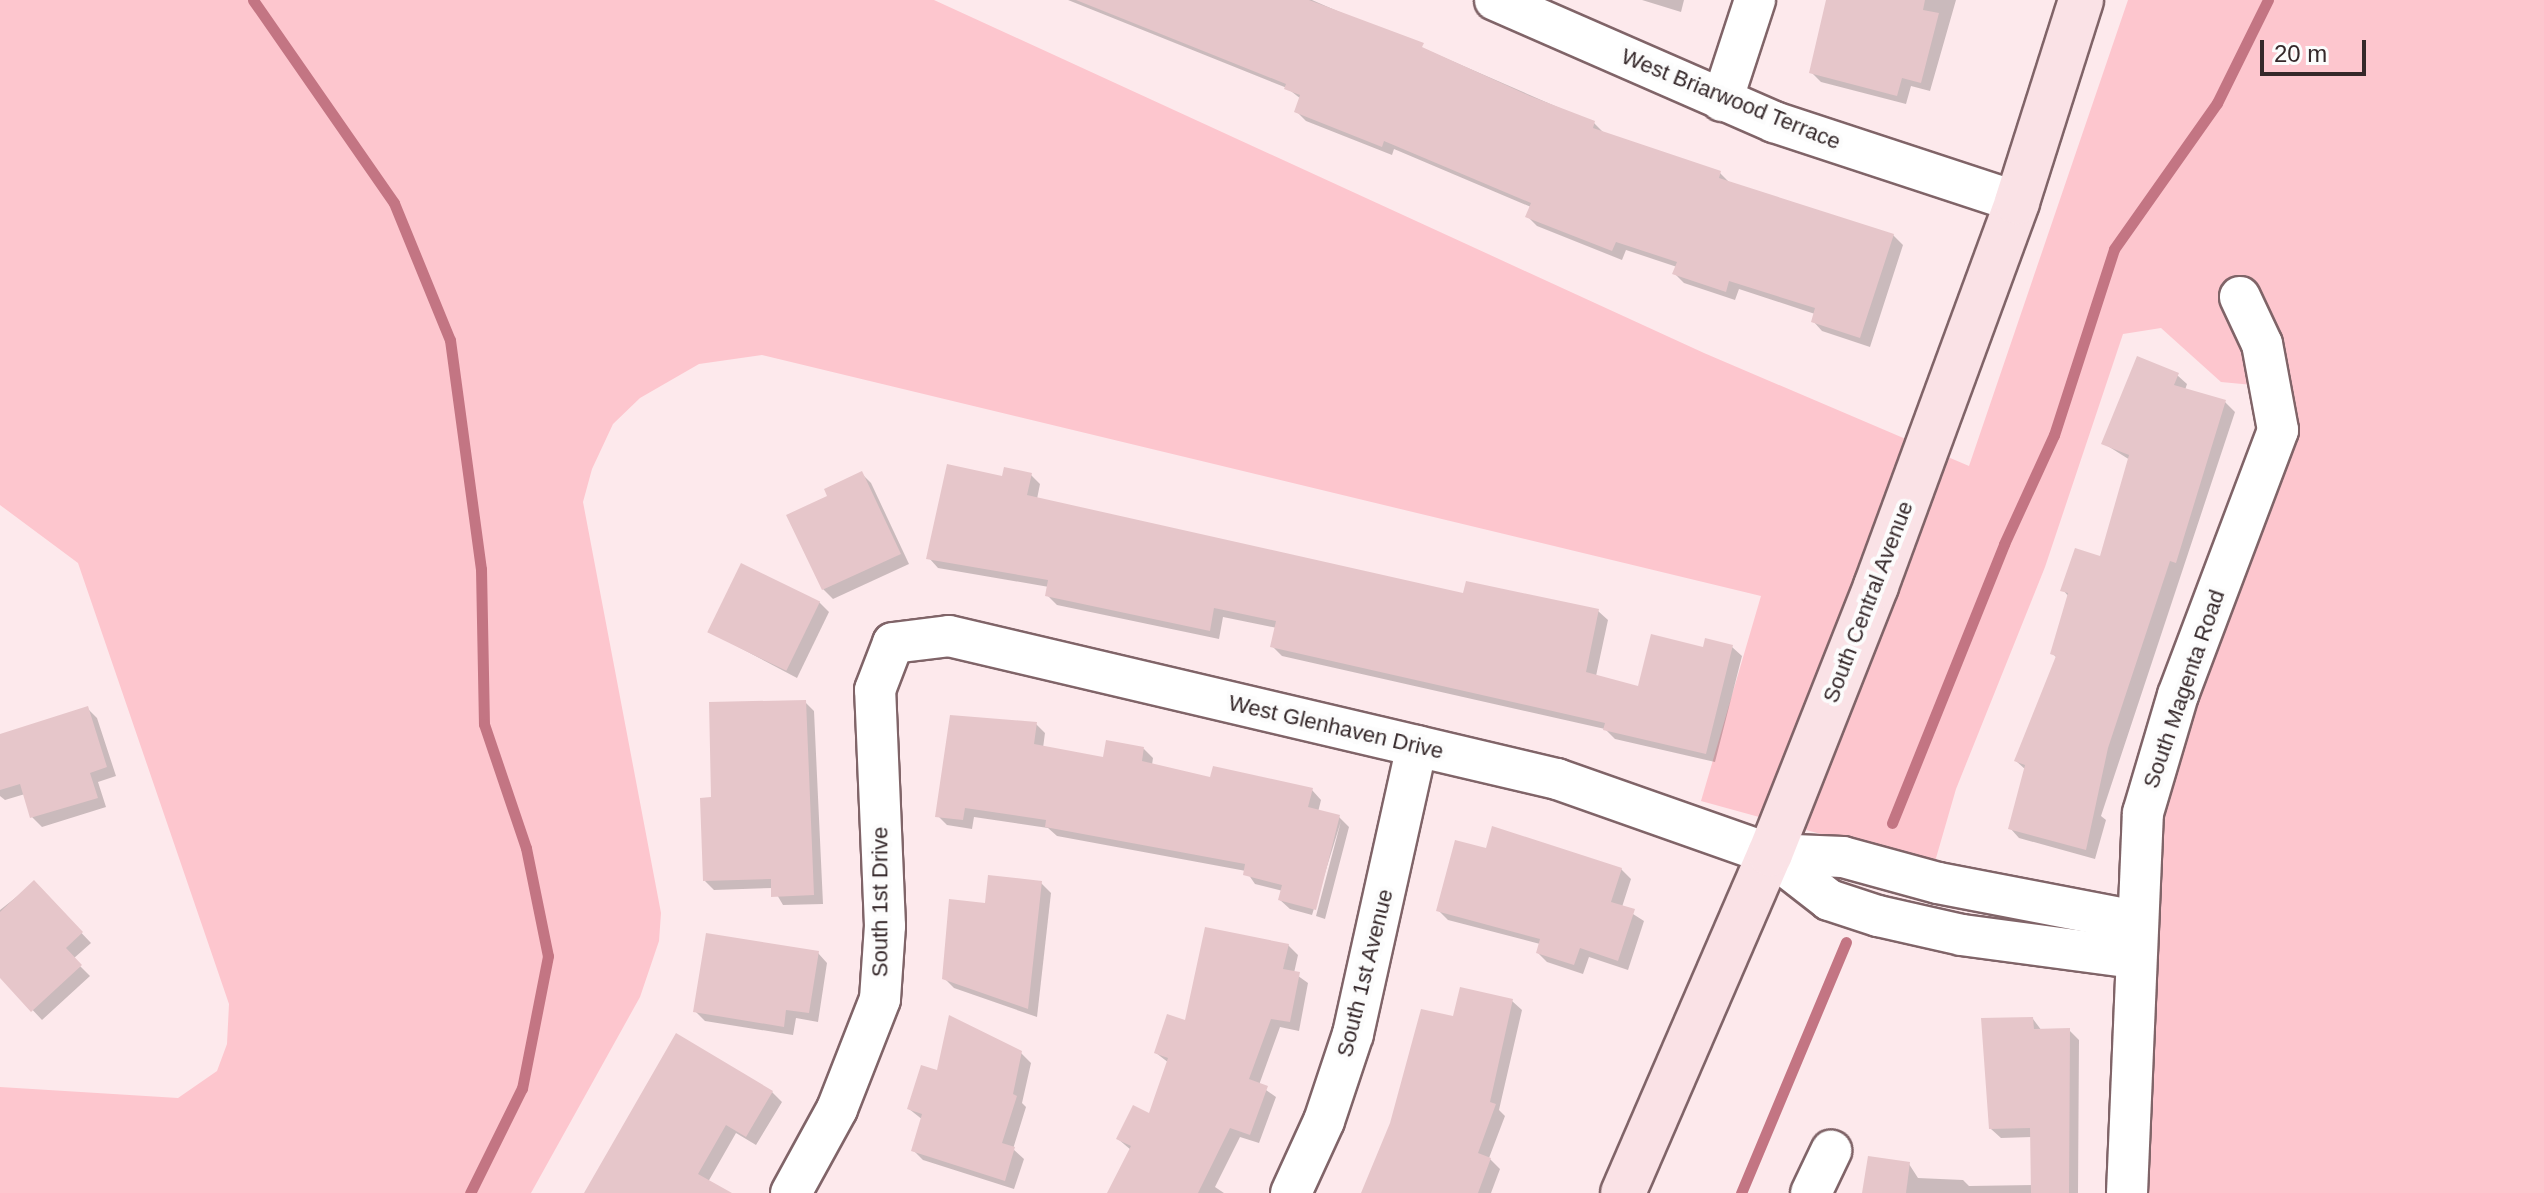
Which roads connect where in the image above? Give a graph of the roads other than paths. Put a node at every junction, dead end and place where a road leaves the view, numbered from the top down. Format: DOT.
graph roads {
  1 [pos="1495,0"];
  2 [pos="1755,0"];
  3 [pos="2081,0"];
  4 [pos="1722,101"];
  5 [pos="2017,202"];
  6 [pos="2240,297"];
  7 [pos="893,643"];
  8 [pos="1417,746"];
  9 [pos="1770,854"];
  10 [pos="1972,890"];
  11 [pos="1962,935"];
  12 [pos="2134,940"];
  13 [pos="1831,1151"];
  14 [pos="791,1193"];
  15 [pos="1291,1193"];
  16 [pos="1623,1193"];
  17 [pos="1811,1193"];
  18 [pos="2127,1193"];
  1 -- 4 [label="street, West Briarwood Terrace"];
  2 -- 4 [label="street"];
  3 -- 5 [label="street, South Central Avenue"];
  4 -- 5 [label="street, West Briarwood Terrace"];
  5 -- 9 [label="street, South Central Avenue"];
  6 -- 12 [label="street, South Magenta Road"];
  7 -- 8 [label="street, West Glenhaven Drive"];
  7 -- 14 [label="street, South 1st Drive"];
  8 -- 9 [label="street, West Glenhaven Drive"];
  8 -- 15 [label="street, South 1st Avenue"];
  9 -- 10 [label="street"];
  9 -- 11 [label="street"];
  9 -- 16 [label="street, South Central Avenue"];
  10 -- 11 [label="street"];
  10 -- 12 [label="street"];
  11 -- 12 [label="street"];
  12 -- 18 [label="street, South Magenta Road"];
  13 -- 17 [label="street"];
}
